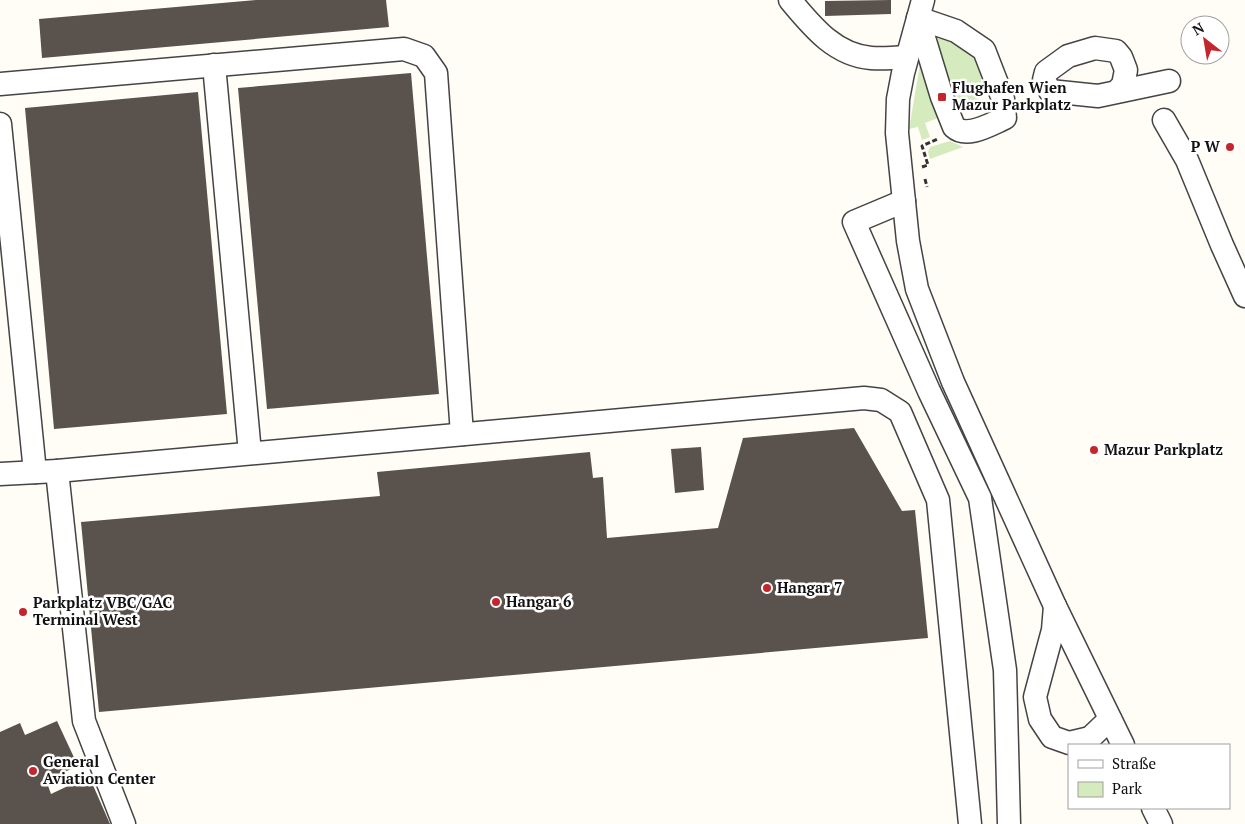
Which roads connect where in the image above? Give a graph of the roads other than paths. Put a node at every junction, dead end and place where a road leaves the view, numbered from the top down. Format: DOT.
graph roads {
  1 [pos="800,3"];
  2 [pos="921,9"];
  3 [pos="906,57"];
  4 [pos="214,65"];
  5 [pos="1169,82"];
  6 [pos="0,84"];
  7 [pos="1116,92"];
  8 [pos="1164,120"];
  9 [pos="0,124"];
  10 [pos="904,201"];
  11 [pos="1245,296"];
  12 [pos="462,434"];
  13 [pos="250,453"];
  14 [pos="46,472"];
  15 [pos="0,474"];
  16 [pos="1055,606"];
  17 [pos="1110,719"];
  18 [pos="1122,744"];
  19 [pos="1154,809"];
  20 [pos="124,824"];
  21 [pos="970,824"];
  22 [pos="1009,824"];
  23 [pos="1161,824"];
  1 -- 3 [label="lane"];
  2 -- 2 [label="lane"];
  2 -- 3 [label="lane"];
  3 -- 10 [label="lane"];
  4 -- 6 [label="lane"];
  4 -- 12 [label="lane"];
  4 -- 13 [label="lane"];
  5 -- 7 [label="lane"];
  8 -- 11 [label="lane"];
  9 -- 14 [label="lane"];
  10 -- 16 [label="lane"];
  10 -- 22 [label="lane"];
  12 -- 13 [label="lane"];
  12 -- 21 [label="lane"];
  13 -- 14 [label="lane"];
  14 -- 15 [label="lane"];
  14 -- 20 [label="lane"];
  16 -- 17 [label="lane"];
  16 -- 17 [label="lane"];
  17 -- 18 [label="lane"];
  19 -- 23 [label="lane"];
}
